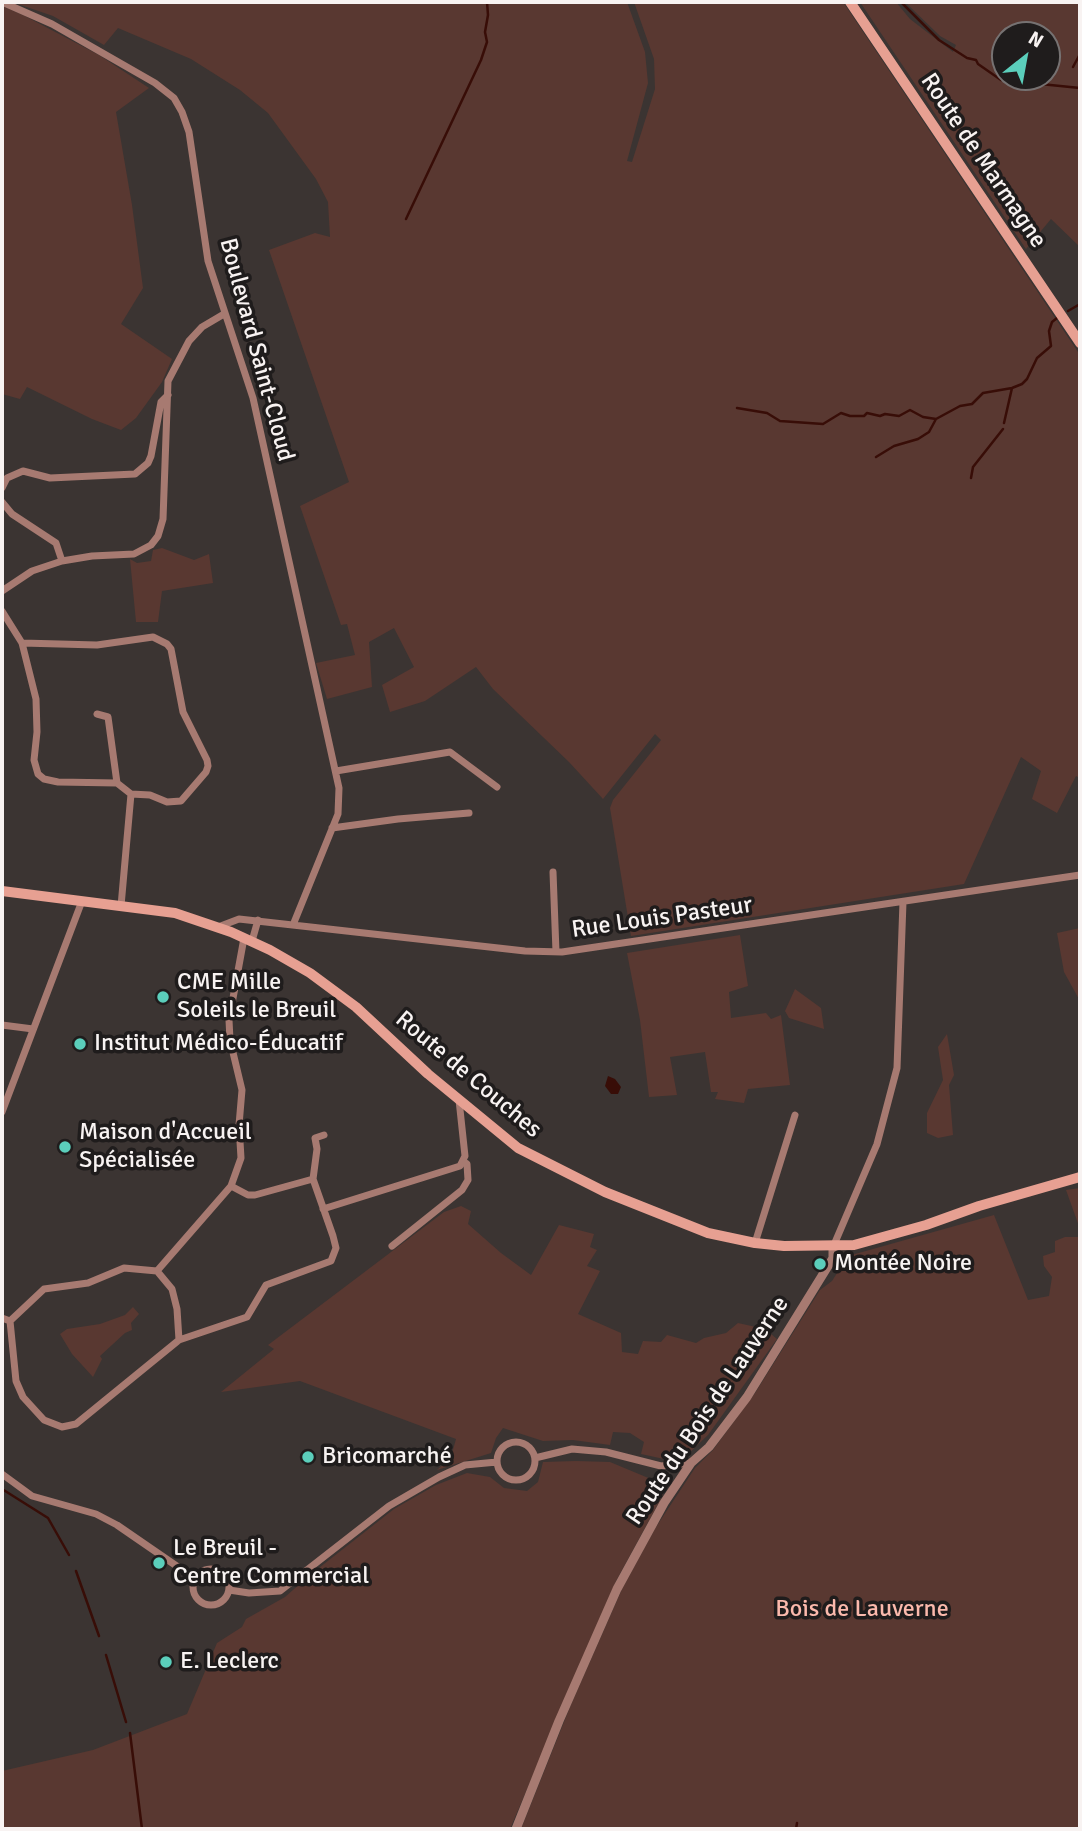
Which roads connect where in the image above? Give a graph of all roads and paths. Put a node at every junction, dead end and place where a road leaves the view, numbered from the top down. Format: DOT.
graph roads {
  1 [pos="2,2"];
  2 [pos="850,2"];
  3 [pos="224,314"];
  4 [pos="1080,343"];
  5 [pos="168,395"];
  6 [pos="2,488"];
  7 [pos="2,502"];
  8 [pos="62,561"];
  9 [pos="2,591"];
  10 [pos="2,611"];
  11 [pos="22,643"];
  12 [pos="97,714"];
  13 [pos="336,771"];
  14 [pos="117,783"];
  15 [pos="498,787"];
  16 [pos="131,794"];
  17 [pos="469,813"];
  18 [pos="332,828"];
  19 [pos="552,872"];
  20 [pos="1080,875"];
  21 [pos="2,891"];
  22 [pos="82,901"];
  23 [pos="903,902"];
  24 [pos="121,906"];
  25 [pos="248,920"];
  26 [pos="258,920"];
  27 [pos="293,925"];
  28 [pos="218,927"];
  29 [pos="231,932"];
  30 [pos="248,940"];
  31 [pos="556,953"];
  32 [pos="2,1025"];
  33 [pos="33,1029"];
  34 [pos="6,1091"];
  35 [pos="459,1100"];
  36 [pos="2,1112"];
  37 [pos="795,1115"];
  38 [pos="324,1135"];
  39 [pos="464,1162"];
  40 [pos="1080,1177"];
  41 [pos="313,1179"];
  42 [pos="231,1186"];
  43 [pos="323,1209"];
  44 [pos="755,1243"];
  45 [pos="392,1246"];
  46 [pos="834,1247"];
  47 [pos="157,1270"];
  48 [pos="6,1319"];
  49 [pos="179,1340"];
  50 [pos="535,1458"];
  51 [pos="497,1462"];
  52 [pos="691,1463"];
  53 [pos="2,1474"];
  54 [pos="194,1578"];
  55 [pos="229,1590"];
  56 [pos="516,1829"];
  1 -- 3 [label="street, Boulevard Saint-Cloud"];
  2 -- 4 [label="main road, Route de Marmagne"];
  3 -- 5 [label="street"];
  3 -- 13 [label="street, Boulevard Saint-Cloud"];
  5 -- 6 [label="street"];
  5 -- 8 [label="street"];
  7 -- 8 [label="street"];
  8 -- 9 [label="street"];
  10 -- 11 [label="street"];
  11 -- 14 [label="street"];
  11 -- 16 [label="street"];
  12 -- 14 [label="street"];
  13 -- 15 [label="street"];
  13 -- 18 [label="street, Boulevard Saint-Cloud"];
  14 -- 16 [label="street"];
  16 -- 24 [label="street"];
  17 -- 18 [label="street"];
  18 -- 27 [label="street, Boulevard Saint-Cloud"];
  19 -- 31 [label="street"];
  20 -- 23 [label="street, Rue Louis Pasteur"];
  21 -- 22 [label="main road, Route de Couches"];
  22 -- 24 [label="main road, Route de Couches"];
  22 -- 33 [label="street"];
  23 -- 31 [label="street, Rue Louis Pasteur"];
  23 -- 46 [label="street"];
  24 -- 28 [label="main road, Route de Couches"];
  25 -- 26 [label="street, Rue Louis Pasteur"];
  25 -- 28 [label="street, Rue Louis Pasteur"];
  25 -- 29 [label="street"];
  26 -- 27 [label="street, Rue Louis Pasteur"];
  26 -- 30 [label="street"];
  27 -- 31 [label="street, Rue Louis Pasteur"];
  28 -- 29 [label="main road, Route de Couches"];
  29 -- 30 [label="main road, Route de Couches"];
  30 -- 35 [label="main road, Route de Couches"];
  30 -- 42 [label="street"];
  32 -- 33 [label="street"];
  33 -- 34 [label="street"];
  34 -- 36 [label="street"];
  35 -- 39 [label="street"];
  35 -- 44 [label="main road, Route de Couches"];
  37 -- 44 [label="street"];
  38 -- 41 [label="street"];
  39 -- 43 [label="street"];
  39 -- 45 [label="street"];
  40 -- 46 [label="main road, Route de Couches"];
  41 -- 42 [label="street"];
  41 -- 43 [label="street"];
  42 -- 47 [label="street"];
  43 -- 49 [label="street"];
  44 -- 46 [label="main road, Route de Couches"];
  46 -- 52 [label="street, Route du Bois de Lauverne"];
  47 -- 48 [label="street"];
  47 -- 49 [label="street"];
  48 -- 49 [label="street"];
  50 -- 51 [label="street"];
  50 -- 51 [label="street"];
  50 -- 52 [label="street"];
  51 -- 55 [label="street"];
  52 -- 56 [label="street, Route du Bois de Lauverne"];
  53 -- 54 [label="street"];
  54 -- 55 [label="street"];
  54 -- 55 [label="street"];
}
